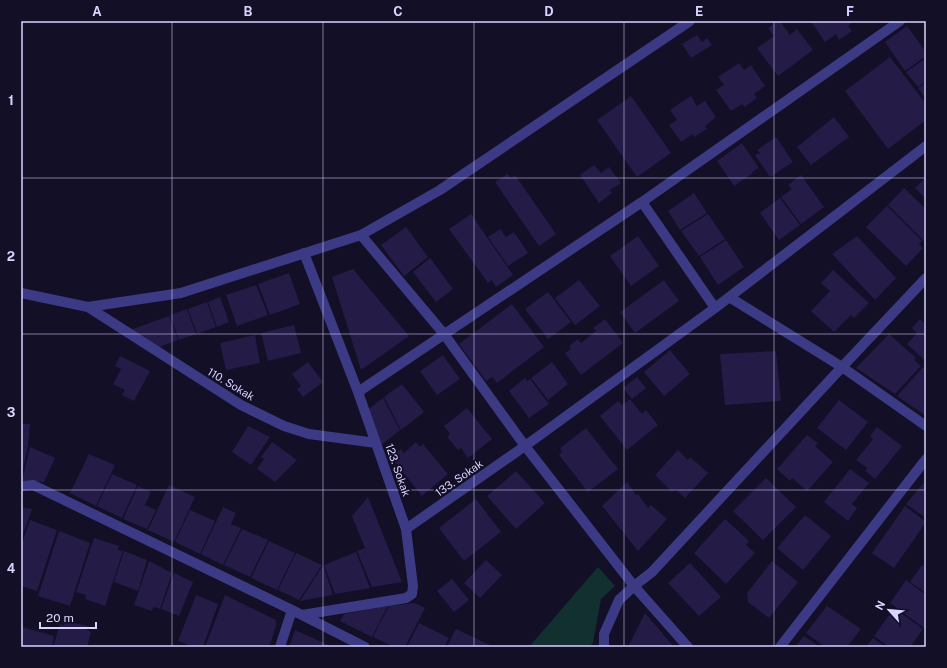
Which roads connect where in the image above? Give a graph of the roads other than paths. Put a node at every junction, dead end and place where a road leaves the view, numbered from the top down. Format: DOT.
graph roads {
  1 [pos="690,21"];
  2 [pos="900,21"];
  3 [pos="926,146"];
  4 [pos="642,202"];
  5 [pos="361,236"];
  6 [pos="304,253"];
  7 [pos="926,278"];
  8 [pos="21,293"];
  9 [pos="728,297"];
  10 [pos="88,307"];
  11 [pos="715,308"];
  12 [pos="444,334"];
  13 [pos="842,367"];
  14 [pos="358,392"];
  15 [pos="926,426"];
  16 [pos="376,443"];
  17 [pos="525,446"];
  18 [pos="926,459"];
  19 [pos="21,486"];
  20 [pos="406,529"];
  21 [pos="634,586"];
  22 [pos="292,610"];
  23 [pos="302,615"];
  24 [pos="280,647"];
  25 [pos="365,647"];
  26 [pos="604,647"];
  27 [pos="688,647"];
  28 [pos="780,647"];
  1 -- 5 [label="street"];
  2 -- 4 [label="street"];
  3 -- 9 [label="street, 133. Sokak"];
  4 -- 11 [label="street"];
  4 -- 12 [label="street"];
  5 -- 6 [label="street"];
  5 -- 12 [label="street"];
  6 -- 10 [label="street"];
  6 -- 14 [label="street, 123. Sokak"];
  7 -- 13 [label="street"];
  8 -- 10 [label="street"];
  9 -- 11 [label="street, 133. Sokak"];
  9 -- 13 [label="street"];
  10 -- 16 [label="street, 110. Sokak"];
  11 -- 17 [label="street, 133. Sokak"];
  12 -- 14 [label="street"];
  12 -- 17 [label="street"];
  13 -- 15 [label="street"];
  13 -- 21 [label="street"];
  14 -- 16 [label="street, 123. Sokak"];
  16 -- 20 [label="street, 123. Sokak"];
  17 -- 20 [label="street, 133. Sokak"];
  17 -- 21 [label="street"];
  18 -- 28 [label="street"];
  19 -- 22 [label="street"];
  20 -- 23 [label="street, 123. Sokak"];
  21 -- 26 [label="street"];
  21 -- 27 [label="street"];
  22 -- 23 [label="street"];
  22 -- 24 [label="street"];
  23 -- 25 [label="street"];
}
